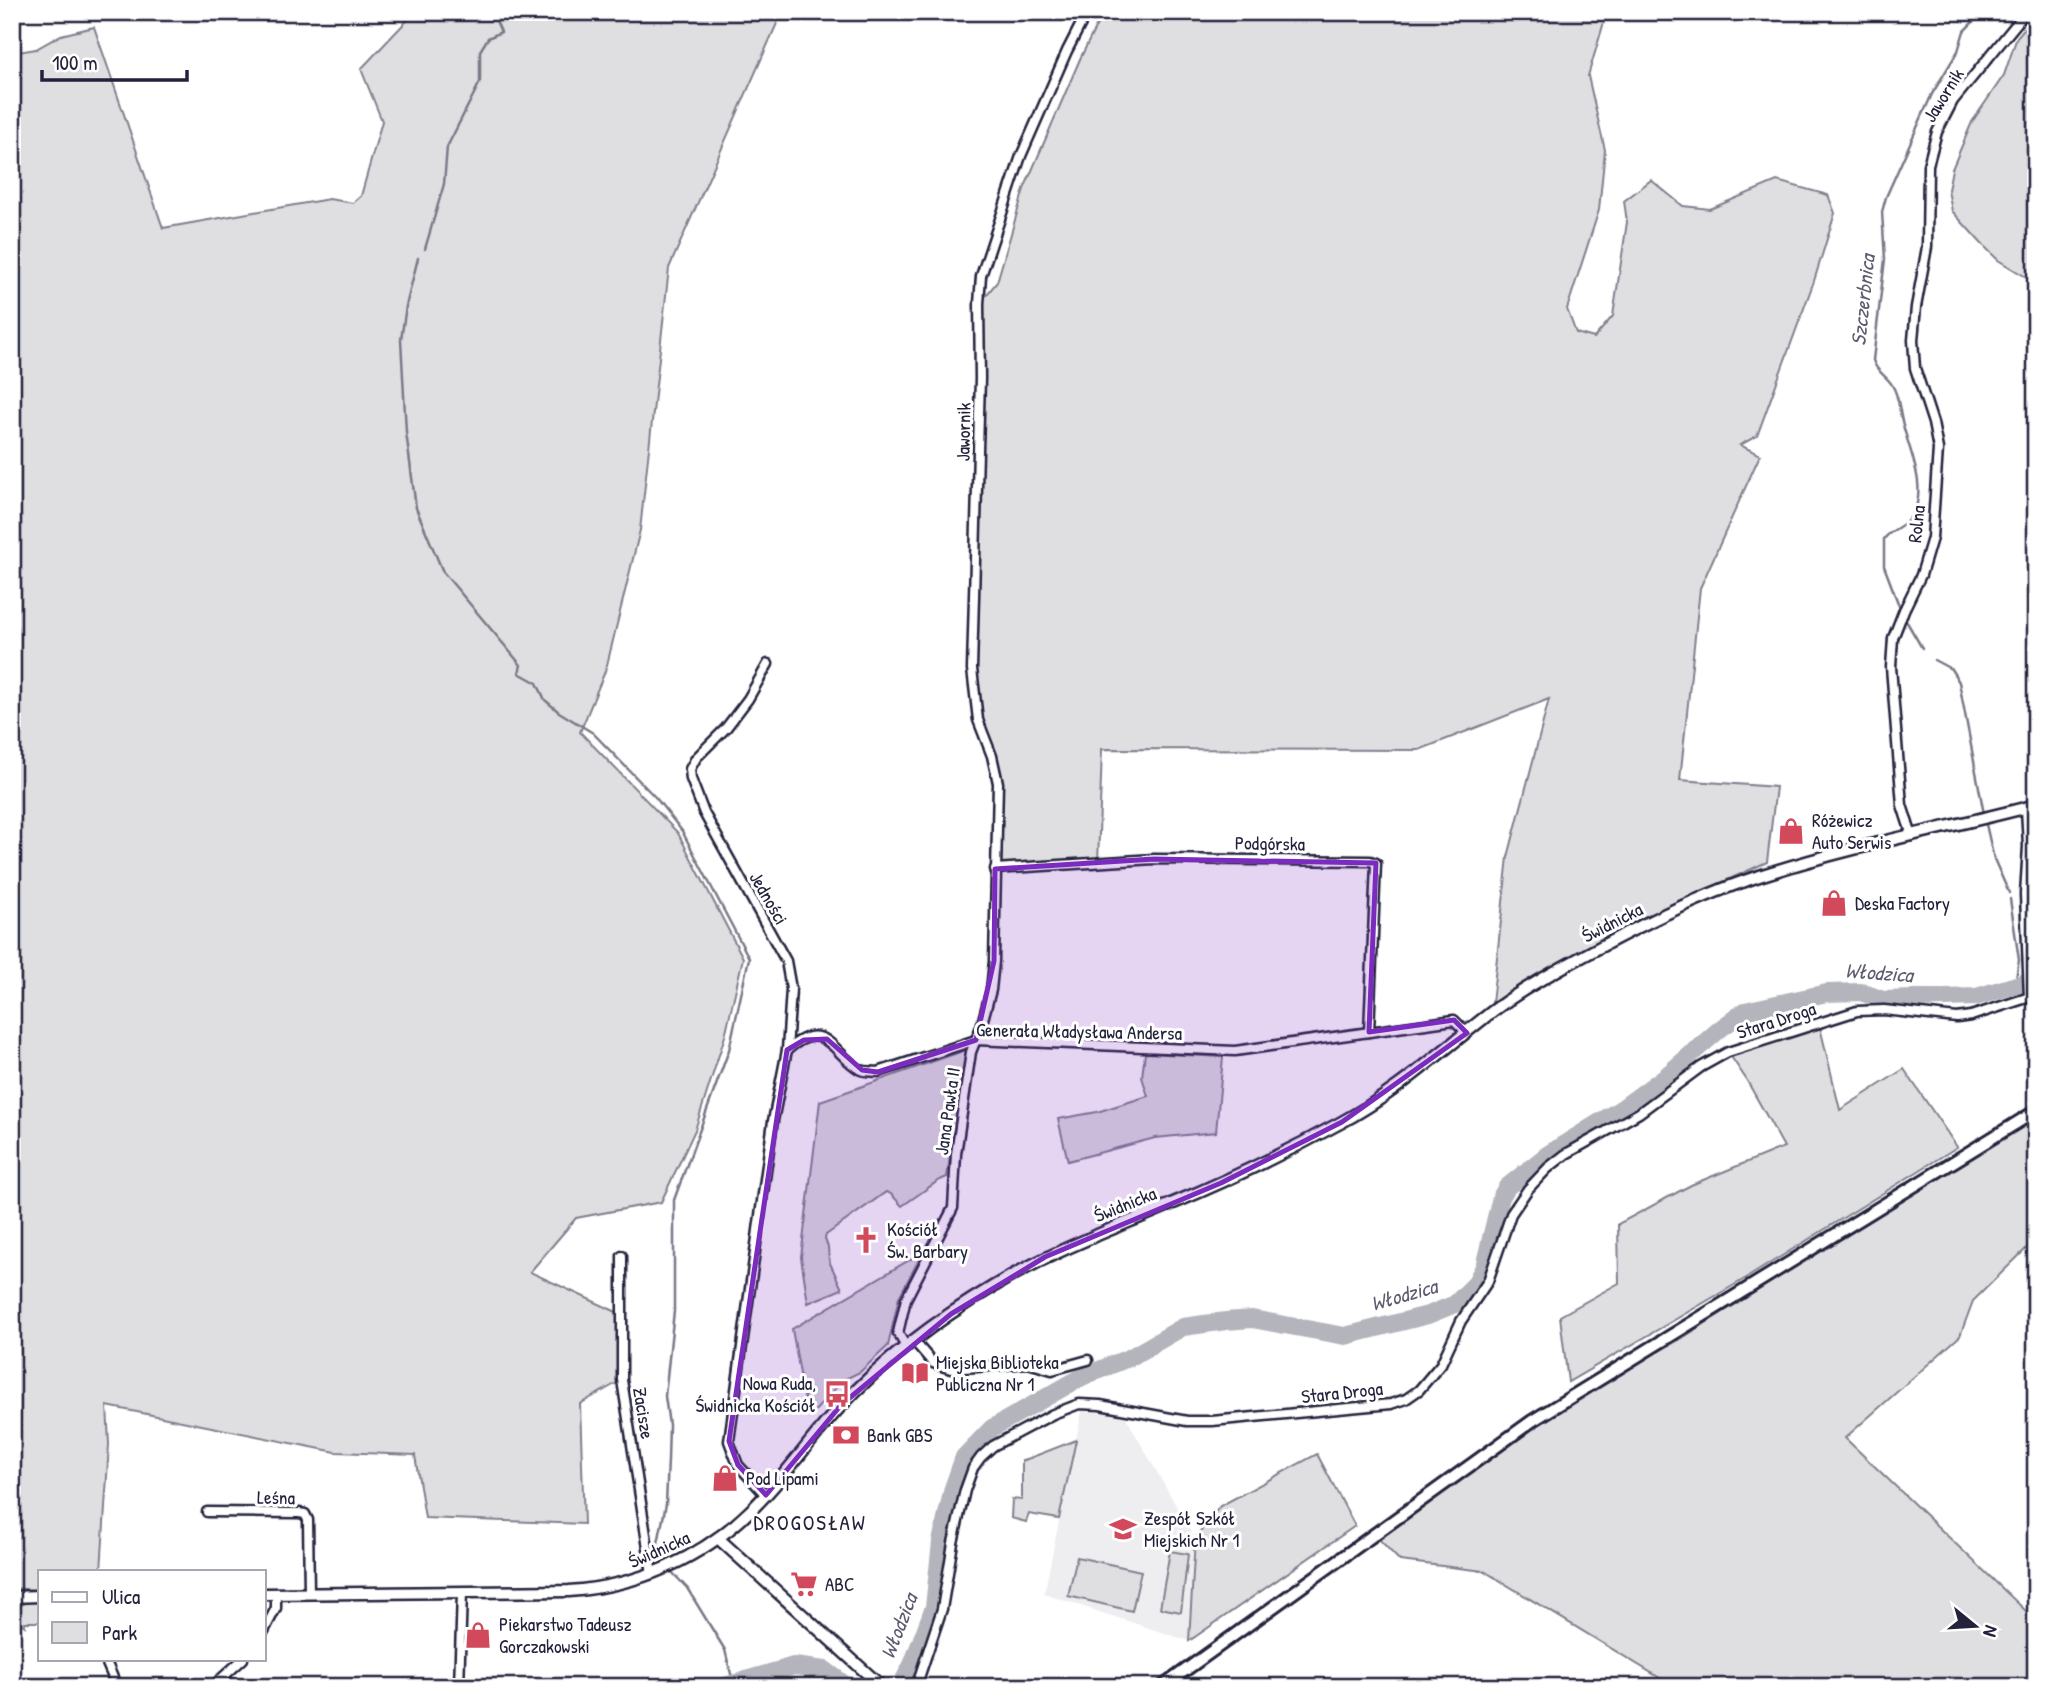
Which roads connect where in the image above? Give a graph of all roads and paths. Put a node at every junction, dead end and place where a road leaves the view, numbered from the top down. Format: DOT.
graph roads {
  1 [pos="1087,12"];
  2 [pos="2026,12"];
  3 [pos="1928,211"];
  4 [pos="768,664"];
  5 [pos="2031,806"];
  6 [pos="1912,836"];
  7 [pos="995,869"];
  8 [pos="2031,994"];
  9 [pos="1369,1032"];
  10 [pos="1467,1032"];
  11 [pos="976,1040"];
  12 [pos="787,1050"];
  13 [pos="2036,1111"];
  14 [pos="622,1256"];
  15 [pos="909,1344"];
  16 [pos="1088,1360"];
  17 [pos="766,1495"];
  18 [pos="207,1512"];
  19 [pos="719,1539"];
  20 [pos="652,1574"];
  21 [pos="462,1592"];
  22 [pos="266,1594"];
  23 [pos="276,1594"];
  24 [pos="309,1594"];
  25 [pos="38,1596"];
  26 [pos="12,1597"];
  27 [pos="266,1627"];
  28 [pos="105,1660"];
  29 [pos="242,1660"];
  30 [pos="882,1686"];
  31 [pos="117,1687"];
  32 [pos="212,1687"];
  33 [pos="459,1687"];
  34 [pos="916,1687"];
  35 [pos="1162,1687"];
  1 -- 7 [label="street, Jawornik"];
  2 -- 3 [label="street, Jawornik"];
  3 -- 6 [label="street, Rolna"];
  4 -- 12 [label="street, Jedności"];
  5 -- 6 [label="street, Świdnicka"];
  5 -- 8 [label="street, Świdnicka"];
  6 -- 10 [label="street, Świdnicka"];
  7 -- 9 [label="street, Podgórska"];
  7 -- 11 [label="street, Jana Pawła II"];
  8 -- 34 [label="street, Stara Droga"];
  9 -- 10 [label="street, Generała Władysława Andersa"];
  9 -- 11 [label="street, Generała Władysława Andersa"];
  10 -- 15 [label="street, Świdnicka"];
  11 -- 12 [label="street, Generała Władysława Andersa"];
  11 -- 15 [label="street, Jana Pawła II"];
  12 -- 17 [label="street"];
  13 -- 35 [label="main road"];
  14 -- 20 [label="street, Zacisze"];
  15 -- 16 [label="street"];
  15 -- 17 [label="street, Świdnicka"];
  17 -- 19 [label="street, Świdnicka"];
  18 -- 24 [label="street, Leśna"];
  19 -- 20 [label="street, Świdnicka"];
  19 -- 30 [label="street"];
  20 -- 21 [label="street, Świdnicka"];
  21 -- 24 [label="street, Świdnicka"];
  21 -- 33 [label="street"];
  22 -- 23 [label="street, Świdnicka"];
  23 -- 24 [label="street, Świdnicka"];
  23 -- 27 [label="street"];
  25 -- 26 [label="street"];
  28 -- 31 [label="street"];
  29 -- 32 [label="street"];
}
